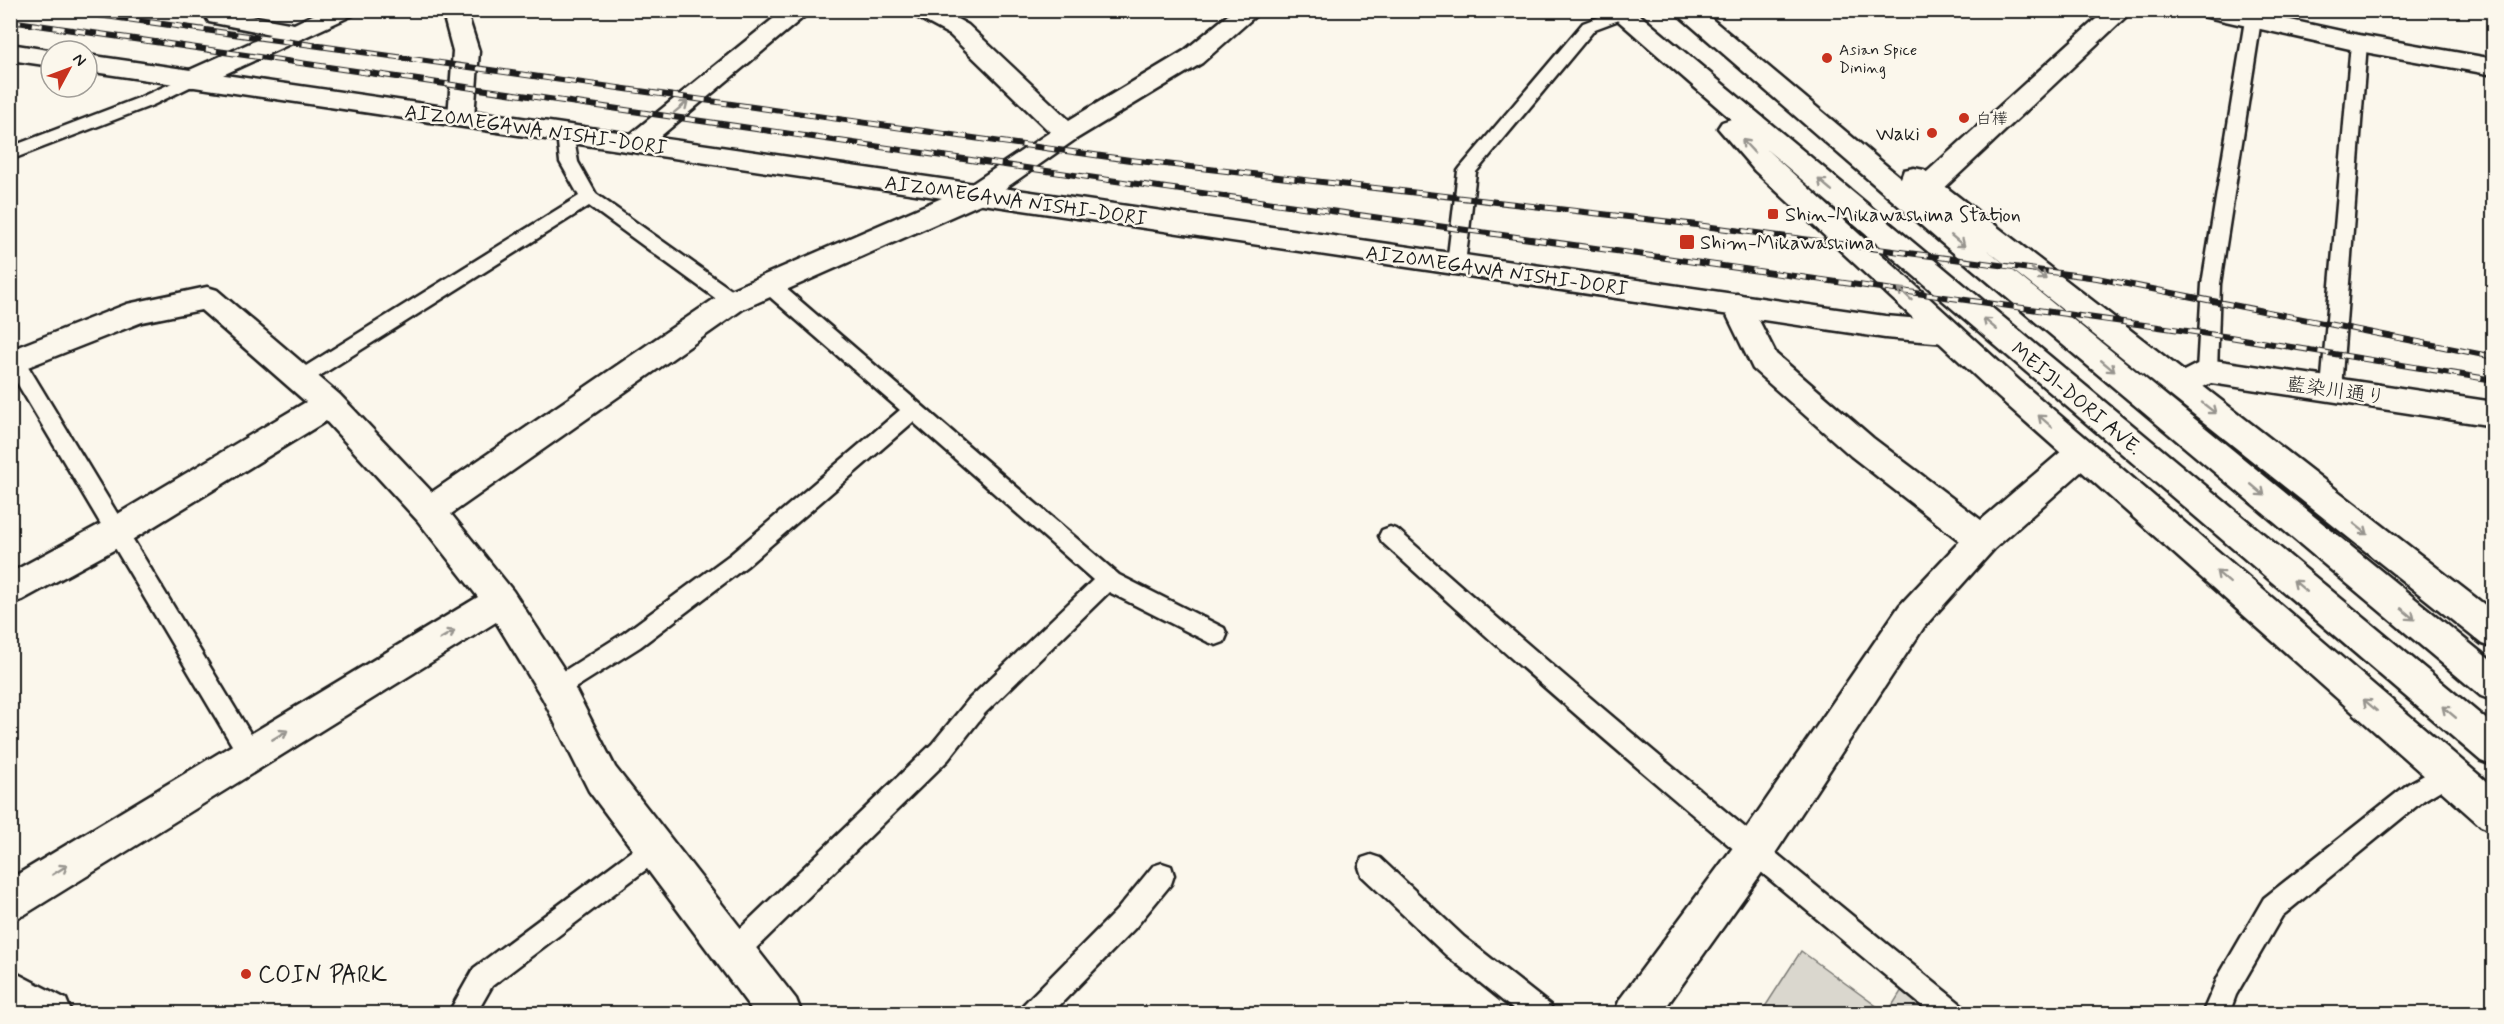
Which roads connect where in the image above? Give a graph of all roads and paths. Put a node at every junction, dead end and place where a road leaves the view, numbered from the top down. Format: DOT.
graph roads {
  1 [pos="225,10"];
  2 [pos="344,10"];
  3 [pos="454,10"];
  4 [pos="800,10"];
  5 [pos="922,10"];
  6 [pos="1250,10"];
  7 [pos="1685,10"];
  8 [pos="2121,10"];
  9 [pos="2207,10"];
  10 [pos="1620,12"];
  11 [pos="2253,20"];
  12 [pos="298,32"];
  13 [pos="1722,40"];
  14 [pos="2359,42"];
  15 [pos="1660,48"];
  16 [pos="10,51"];
  17 [pos="39,56"];
  18 [pos="99,65"];
  19 [pos="2493,67"];
  20 [pos="192,80"];
  21 [pos="461,117"];
  22 [pos="565,133"];
  23 [pos="1067,133"];
  24 [pos="636,144"];
  25 [pos="10,154"];
  26 [pos="1928,187"];
  27 [pos="977,194"];
  28 [pos="589,198"];
  29 [pos="1456,264"];
  30 [pos="769,285"];
  31 [pos="733,301"];
  32 [pos="1737,305"];
  33 [pos="1946,332"];
  34 [pos="12,359"];
  35 [pos="2207,371"];
  36 [pos="300,379"];
  37 [pos="2181,386"];
  38 [pos="2331,389"];
  39 [pos="329,404"];
  40 [pos="914,410"];
  41 [pos="2493,414"];
  42 [pos="2081,453"];
  43 [pos="430,512"];
  44 [pos="118,531"];
  45 [pos="1390,536"];
  46 [pos="1982,539"];
  47 [pos="1108,579"];
  48 [pos="10,590"];
  49 [pos="501,601"];
  50 [pos="2493,633"];
  51 [pos="1216,635"];
  52 [pos="2493,685"];
  53 [pos="556,688"];
  54 [pos="2493,749"];
  55 [pos="250,754"];
  56 [pos="2448,773"];
  57 [pos="2493,813"];
  58 [pos="655,848"];
  59 [pos="1754,851"];
  60 [pos="1371,867"];
  61 [pos="1162,875"];
  62 [pos="10,901"];
  63 [pos="734,952"];
  64 [pos="10,990"];
  65 [pos="51,1014"];
  66 [pos="461,1014"];
  67 [pos="781,1014"];
  68 [pos="1032,1014"];
  69 [pos="1541,1014"];
  70 [pos="1635,1014"];
  71 [pos="1953,1014"];
  72 [pos="2216,1014"];
  1 -- 12 [label="street"];
  2 -- 12 [label="street"];
  3 -- 21 [label="street"];
  24 -- 4 [label="street, one-way"];
  5 -- 23 [label="street"];
  6 -- 23 [label="street"];
  7 -- 13 [label="street"];
  8 -- 26 [label="street"];
  9 -- 11 [label="street"];
  10 -- 15 [label="street"];
  10 -- 29 [label="lane"];
  11 -- 14 [label="street"];
  11 -- 35 [label="lane"];
  12 -- 20 [label="street"];
  13 -- 26 [label="street"];
  13 -- 52 [label="street, one-way"];
  14 -- 19 [label="street"];
  14 -- 38 [label="lane"];
  33 -- 15 [label="street, one-way"];
  54 -- 15 [label="street, MEIJI-DORI AVE., one-way"];
  16 -- 17 [label="street"];
  18 -- 20 [label="street, AIZOMEGAWA NISHI-DORI"];
  20 -- 21 [label="street, AIZOMEGAWA NISHI-DORI"];
  20 -- 25 [label="lane"];
  21 -- 22 [label="street, AIZOMEGAWA NISHI-DORI"];
  22 -- 24 [label="street, AIZOMEGAWA NISHI-DORI"];
  22 -- 28 [label="lane"];
  23 -- 27 [label="street"];
  24 -- 27 [label="street, AIZOMEGAWA NISHI-DORI"];
  26 -- 37 [label="street, one-way"];
  27 -- 29 [label="street, AIZOMEGAWA NISHI-DORI"];
  27 -- 30 [label="street"];
  28 -- 31 [label="lane"];
  28 -- 36 [label="lane"];
  29 -- 32 [label="street, AIZOMEGAWA NISHI-DORI"];
  30 -- 31 [label="street"];
  30 -- 40 [label="lane"];
  31 -- 43 [label="street"];
  32 -- 33 [label="street, AIZOMEGAWA NISHI-DORI"];
  32 -- 46 [label="street"];
  42 -- 33 [label="street, one-way"];
  34 -- 36 [label="street"];
  34 -- 44 [label="lane"];
  35 -- 37 [label="street"];
  35 -- 38 [label="street, 藍染川通り"];
  36 -- 39 [label="street"];
  37 -- 50 [label="street, one-way"];
  38 -- 41 [label="street, 藍染川通り"];
  39 -- 43 [label="street"];
  39 -- 44 [label="street"];
  40 -- 47 [label="lane"];
  40 -- 53 [label="lane"];
  42 -- 46 [label="street"];
  56 -- 42 [label="street, one-way"];
  43 -- 49 [label="street"];
  44 -- 48 [label="street"];
  44 -- 55 [label="lane"];
  45 -- 59 [label="lane"];
  46 -- 59 [label="street"];
  47 -- 51 [label="lane"];
  47 -- 63 [label="lane"];
  49 -- 53 [label="street"];
  55 -- 49 [label="street, one-way"];
  53 -- 58 [label="street"];
  62 -- 55 [label="street, one-way"];
  56 -- 57 [label="street"];
  56 -- 72 [label="lane"];
  58 -- 63 [label="street"];
  58 -- 66 [label="lane"];
  59 -- 70 [label="street"];
  59 -- 71 [label="lane"];
  60 -- 69 [label="lane"];
  61 -- 68 [label="lane"];
  63 -- 67 [label="street"];
  64 -- 65 [label="street"];
}
